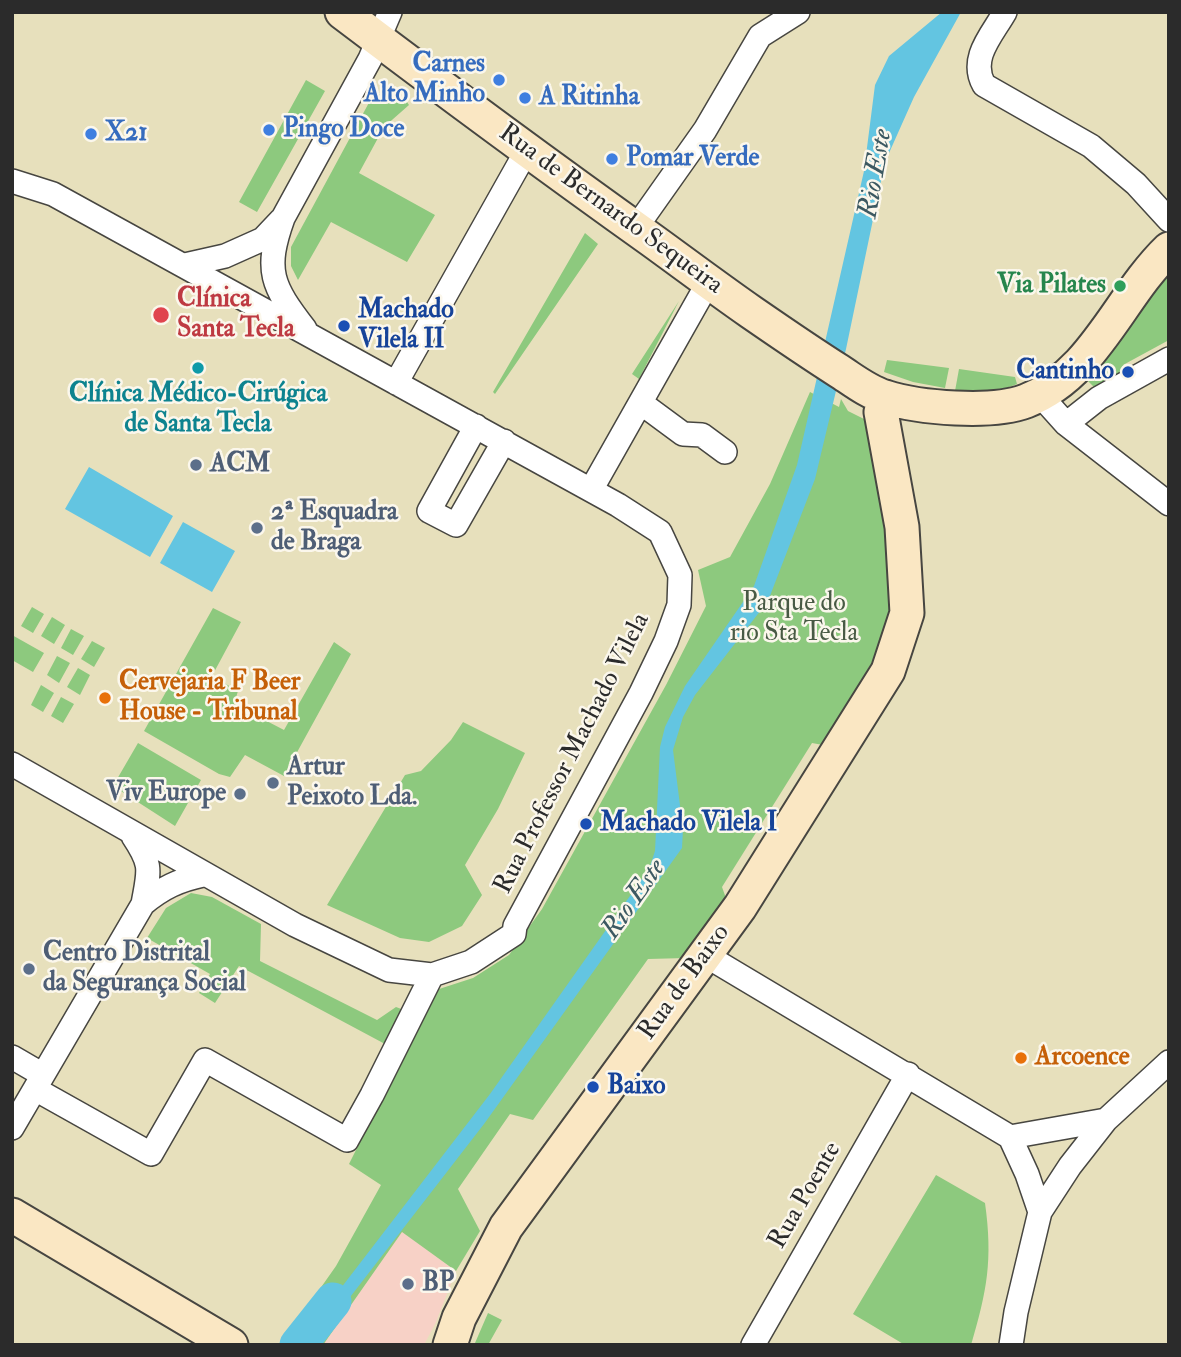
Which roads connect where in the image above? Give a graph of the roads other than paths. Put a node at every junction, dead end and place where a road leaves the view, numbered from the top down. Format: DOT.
graph roads {
  1 [pos="342,12"];
  2 [pos="798,12"];
  3 [pos="1005,12"];
  4 [pos="385,25"];
  5 [pos="527,150"];
  6 [pos="12,181"];
  7 [pos="283,218"];
  8 [pos="1169,220"];
  9 [pos="635,229"];
  10 [pos="1169,249"];
  11 [pos="186,265"];
  12 [pos="708,283"];
  13 [pos="311,338"];
  14 [pos="1169,359"];
  15 [pos="397,383"];
  16 [pos="1040,395"];
  17 [pos="885,397"];
  18 [pos="641,403"];
  19 [pos="1066,424"];
  20 [pos="476,426"];
  21 [pos="504,441"];
  22 [pos="725,452"];
  23 [pos="591,490"];
  24 [pos="1169,504"];
  25 [pos="12,764"];
  26 [pos="132,833"];
  27 [pos="203,875"];
  28 [pos="143,904"];
  29 [pos="705,955"];
  30 [pos="432,975"];
  31 [pos="12,1057"];
  32 [pos="1169,1062"];
  33 [pos="908,1074"];
  34 [pos="39,1082"];
  35 [pos="1106,1120"];
  36 [pos="12,1128"];
  37 [pos="1010,1137"];
  38 [pos="1040,1212"];
  39 [pos="12,1215"];
  40 [pos="231,1345"];
  41 [pos="450,1345"];
  42 [pos="753,1345"];
  43 [pos="1011,1345"];
  1 -- 4 [label="street, Rua de Bernardo Sequeira"];
  2 -- 9 [label="street"];
  3 -- 8 [label="street"];
  4 -- 5 [label="street, Rua de Bernardo Sequeira"];
  4 -- 7 [label="street, Rua Professor Machado Vilela"];
  5 -- 9 [label="street, Rua de Bernardo Sequeira"];
  5 -- 15 [label="street"];
  6 -- 11 [label="street"];
  7 -- 11 [label="street, Rua Professor Machado Vilela"];
  7 -- 13 [label="street, Rua Professor Machado Vilela"];
  9 -- 12 [label="street, Rua de Bernardo Sequeira"];
  10 -- 16 [label="street"];
  11 -- 13 [label="street, Rua Professor Machado Vilela"];
  12 -- 17 [label="street, Rua de Bernardo Sequeira"];
  12 -- 18 [label="street"];
  13 -- 15 [label="street, Rua Professor Machado Vilela"];
  14 -- 19 [label="street"];
  15 -- 20 [label="street, Rua Professor Machado Vilela"];
  16 -- 17 [label="street, Rua de Bernardo Sequeira"];
  16 -- 19 [label="street"];
  17 -- 29 [label="street, Rua de Baixo"];
  18 -- 22 [label="street"];
  18 -- 23 [label="street"];
  19 -- 24 [label="street"];
  20 -- 21 [label="street, Rua Professor Machado Vilela"];
  20 -- 21 [label="street"];
  21 -- 23 [label="street, Rua Professor Machado Vilela"];
  23 -- 30 [label="street, Rua Professor Machado Vilela"];
  25 -- 26 [label="street, Rua Professor Machado Vilela"];
  26 -- 27 [label="street, Rua Professor Machado Vilela"];
  26 -- 28 [label="street"];
  27 -- 28 [label="street"];
  27 -- 30 [label="street, Rua Professor Machado Vilela"];
  28 -- 34 [label="street"];
  29 -- 33 [label="street"];
  29 -- 41 [label="street, Rua de Baixo"];
  30 -- 34 [label="street"];
  31 -- 34 [label="street"];
  32 -- 35 [label="street"];
  33 -- 37 [label="street"];
  33 -- 42 [label="street, Rua Poente"];
  34 -- 36 [label="street"];
  35 -- 37 [label="street"];
  35 -- 38 [label="street"];
  37 -- 38 [label="street"];
  38 -- 43 [label="street"];
  39 -- 40 [label="street"];
}
